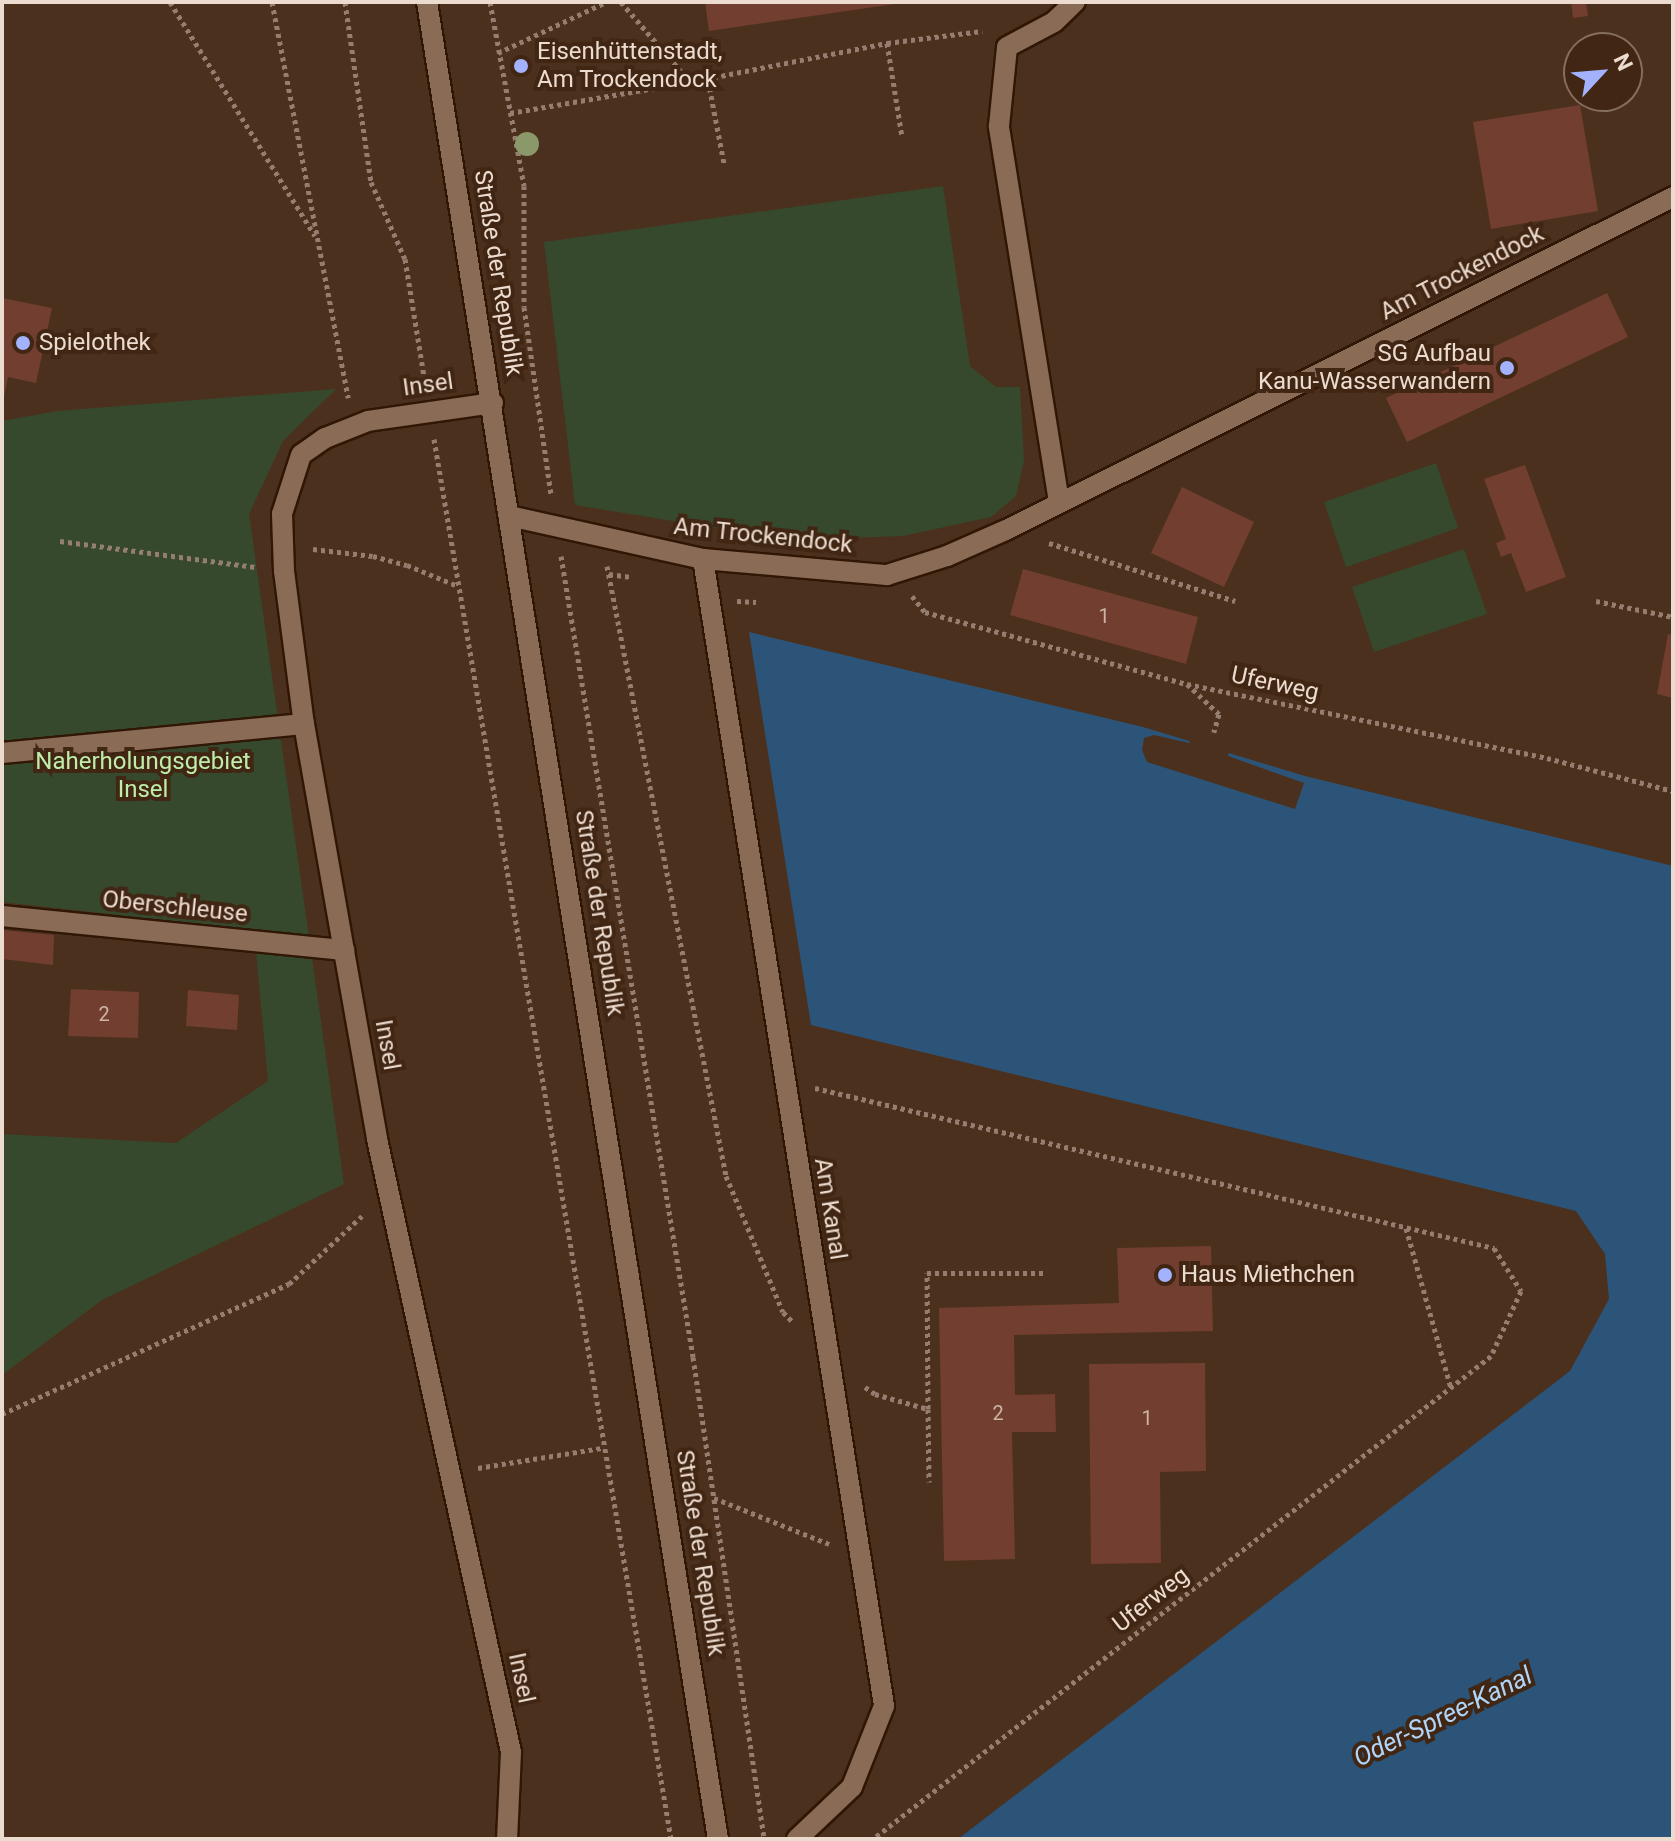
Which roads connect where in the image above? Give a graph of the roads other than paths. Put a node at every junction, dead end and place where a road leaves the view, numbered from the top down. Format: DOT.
graph roads {
  1 [pos="427,2"];
  2 [pos="1075,2"];
  3 [pos="1673,197"];
  4 [pos="493,403"];
  5 [pos="1059,502"];
  6 [pos="509,516"];
  7 [pos="703,559"];
  8 [pos="304,724"];
  9 [pos="2,753"];
  10 [pos="2,916"];
  11 [pos="344,950"];
  12 [pos="717,1836"];
  13 [pos="507,1839"];
  14 [pos="797,1839"];
  1 -- 4 [label="street, Straße der Republik"];
  2 -- 5 [label="street"];
  3 -- 5 [label="street, Am Trockendock"];
  4 -- 6 [label="street, Straße der Republik"];
  4 -- 8 [label="street, Insel"];
  5 -- 7 [label="street, Am Trockendock"];
  6 -- 7 [label="street, Am Trockendock"];
  6 -- 12 [label="street, Straße der Republik"];
  7 -- 14 [label="street, Am Kanal"];
  8 -- 9 [label="street"];
  8 -- 11 [label="street, Insel"];
  10 -- 11 [label="street, Oberschleuse"];
  11 -- 13 [label="street, Insel"];
}
